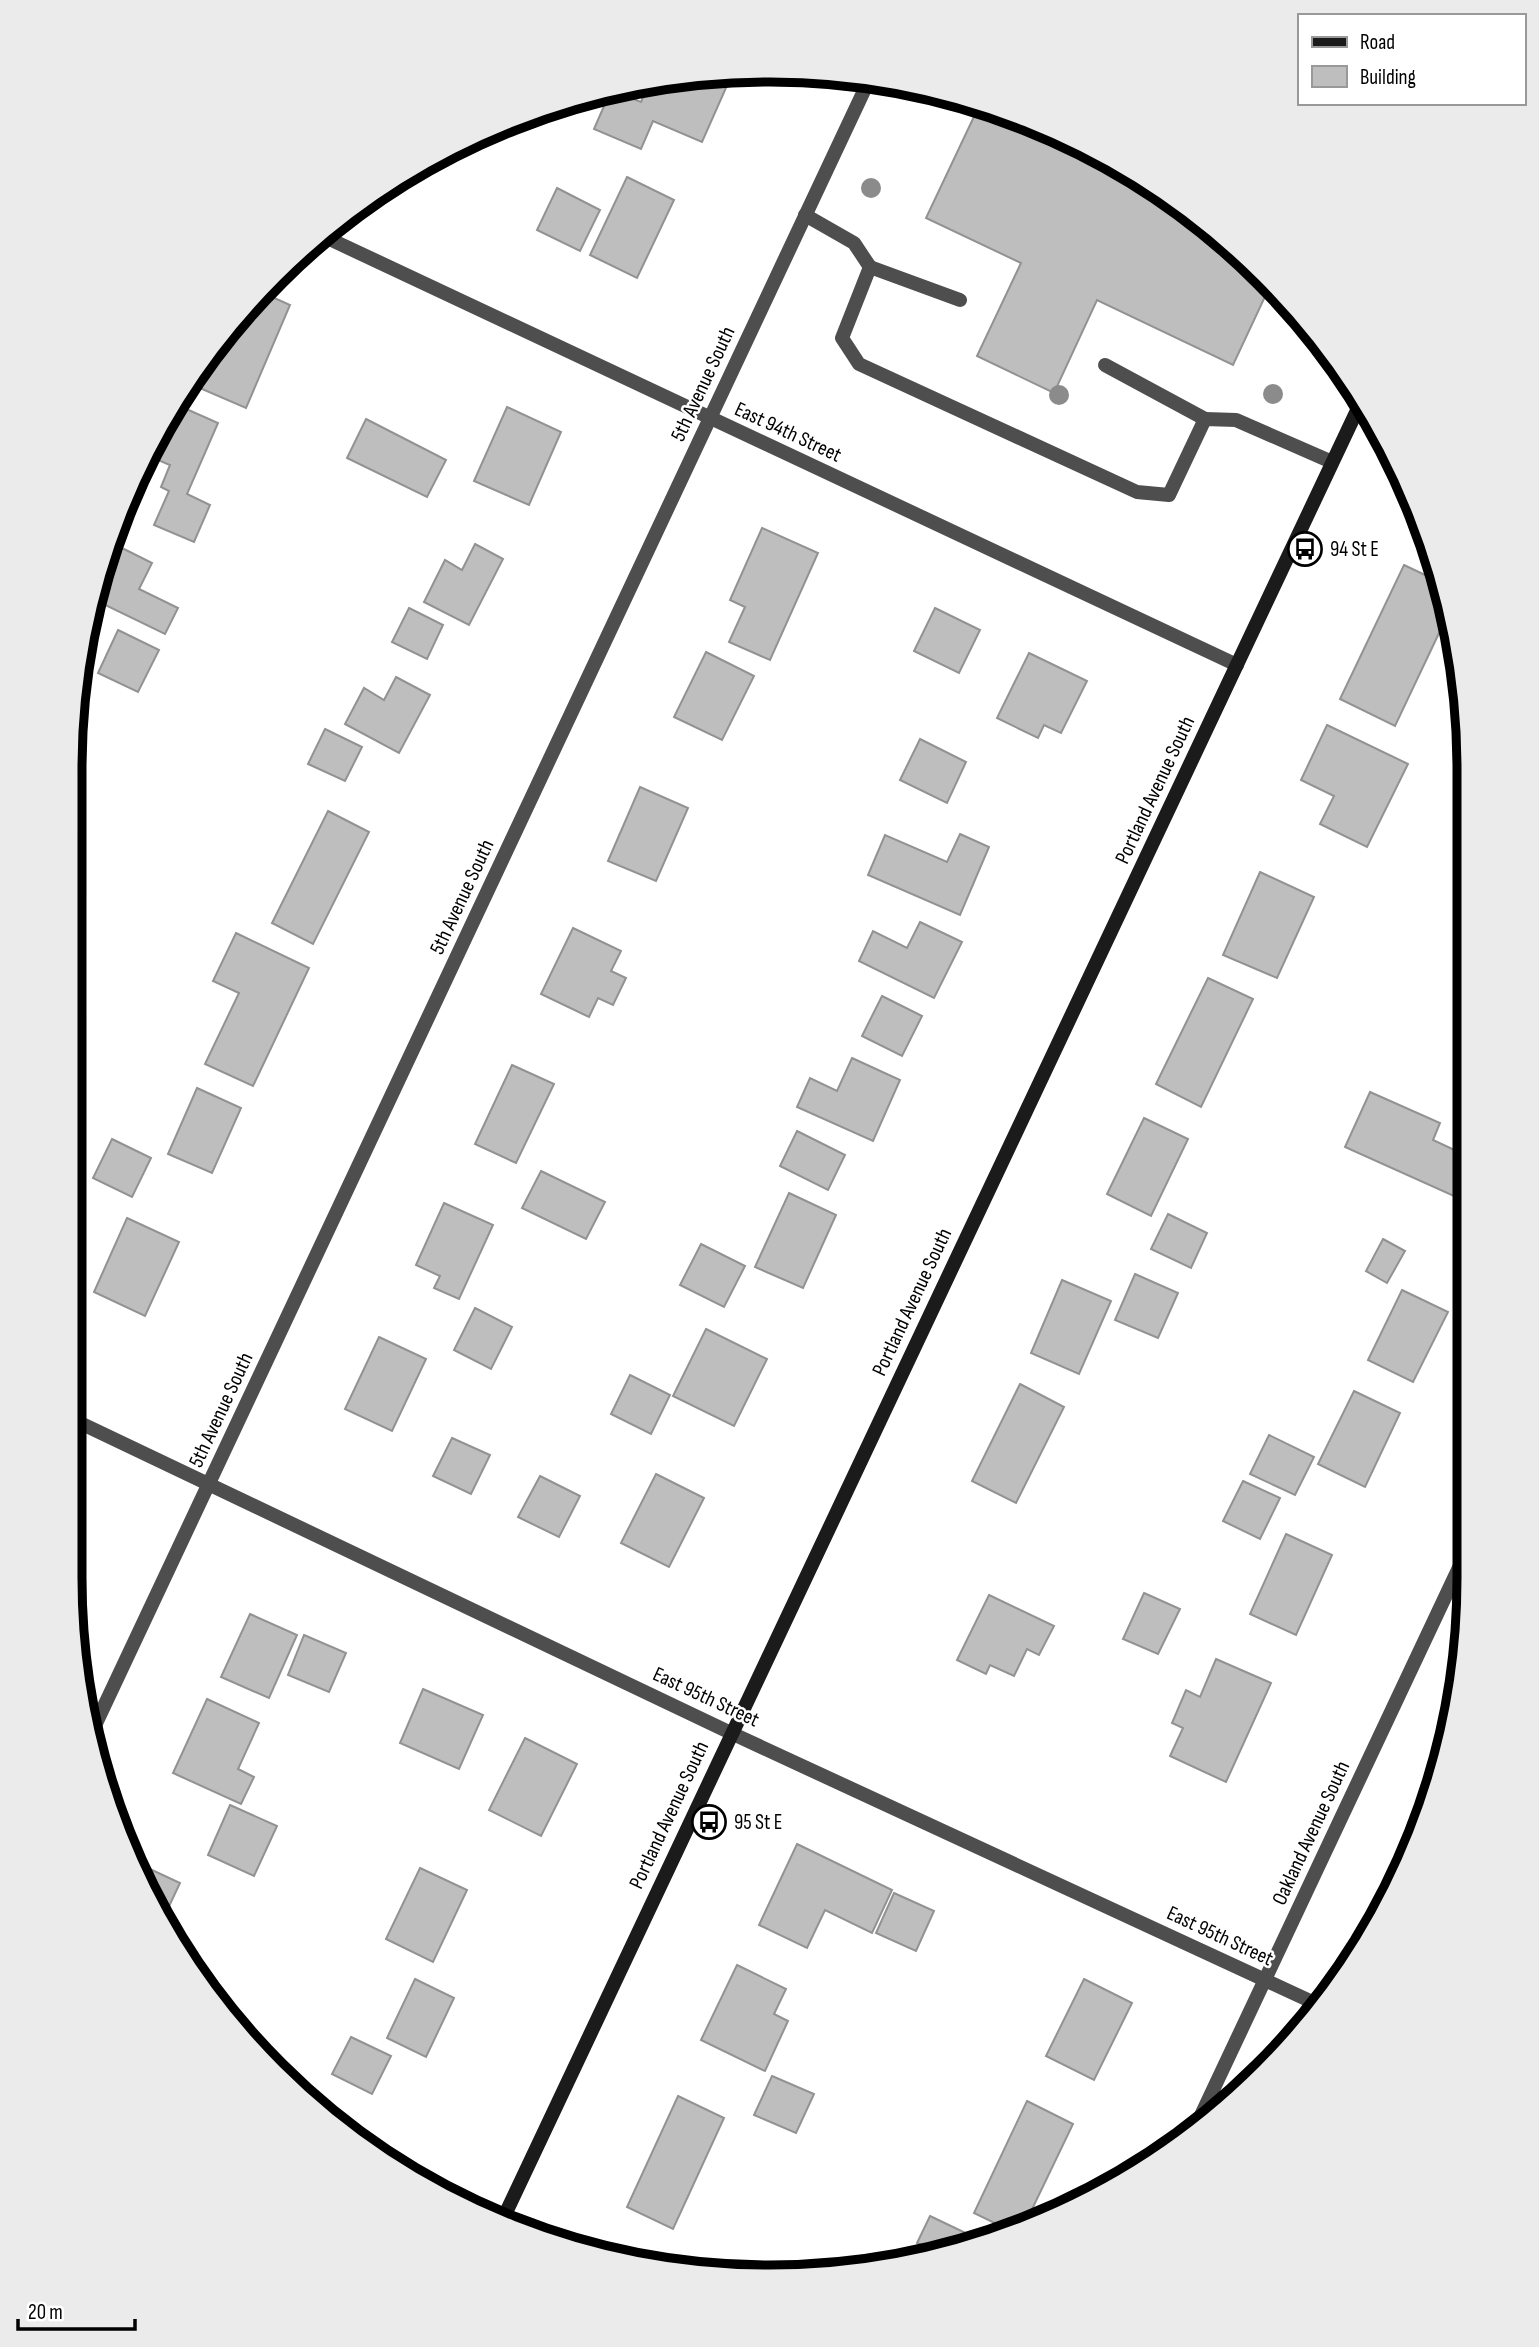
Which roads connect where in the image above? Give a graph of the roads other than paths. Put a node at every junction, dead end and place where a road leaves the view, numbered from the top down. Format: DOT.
graph roads {
  1 [pos="865,89"];
  2 [pos="806,215"];
  3 [pos="332,240"];
  4 [pos="870,267"];
  5 [pos="960,300"];
  6 [pos="1105,365"];
  7 [pos="1356,412"];
  8 [pos="710,419"];
  9 [pos="1205,419"];
  10 [pos="1332,462"];
  11 [pos="1237,664"];
  12 [pos="82,1424"];
  13 [pos="209,1484"];
  14 [pos="1457,1572"];
  15 [pos="97,1721"];
  16 [pos="731,1733"];
  17 [pos="1265,1980"];
  18 [pos="1311,2001"];
  19 [pos="1203,2110"];
  20 [pos="506,2212"];
  1 -- 2 [label="street, 5th Avenue South"];
  2 -- 4 [label="street"];
  2 -- 8 [label="street, 5th Avenue South"];
  3 -- 8 [label="street, East 94th Street"];
  4 -- 5 [label="street"];
  4 -- 9 [label="street"];
  6 -- 9 [label="street"];
  7 -- 10 [label="main road, Portland Avenue South"];
  8 -- 11 [label="street, East 94th Street"];
  8 -- 13 [label="street, 5th Avenue South"];
  9 -- 10 [label="street"];
  10 -- 11 [label="main road, Portland Avenue South"];
  11 -- 16 [label="main road, Portland Avenue South"];
  12 -- 13 [label="street, East 95th Street"];
  13 -- 15 [label="street, 5th Avenue South"];
  13 -- 16 [label="street, East 95th Street"];
  14 -- 17 [label="street, Oakland Avenue South"];
  16 -- 17 [label="street, East 95th Street"];
  16 -- 20 [label="main road, Portland Avenue South"];
  17 -- 18 [label="street, East 95th Street"];
  17 -- 19 [label="street, Oakland Avenue South"];
}
